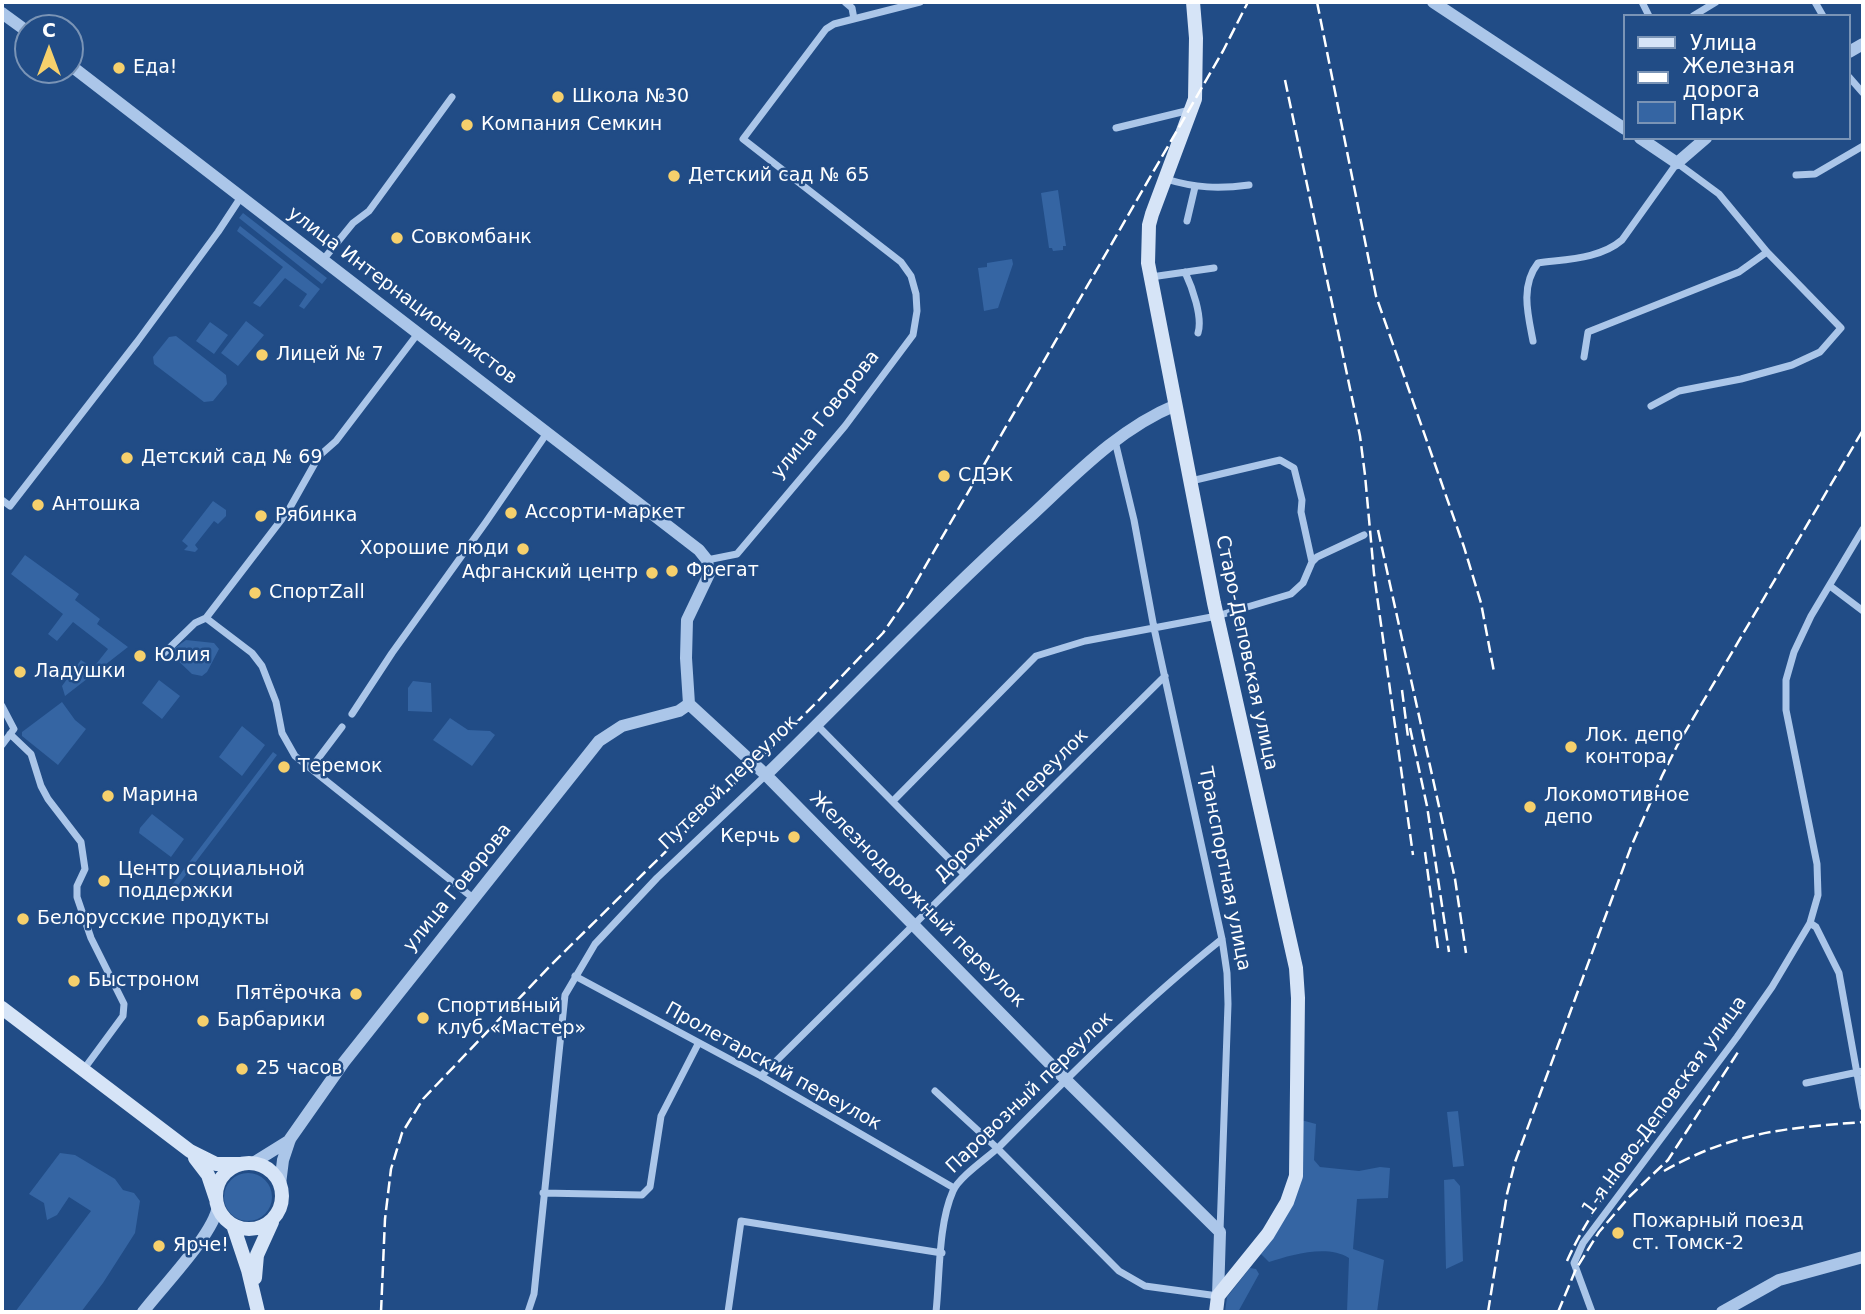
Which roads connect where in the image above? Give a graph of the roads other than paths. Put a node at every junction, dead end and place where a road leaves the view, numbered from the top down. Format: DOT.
graph roads {
  1 [pos="845,2"];
  2 [pos="920,2"];
  3 [pos="1193,2"];
  4 [pos="1433,2"];
  5 [pos="1716,2"];
  6 [pos="1696,14"];
  7 [pos="854,19"];
  8 [pos="84,76"];
  9 [pos="1851,79"];
  10 [pos="1863,93"];
  11 [pos="452,97"];
  12 [pos="1192,109"];
  13 [pos="1116,128"];
  14 [pos="1624,128"];
  15 [pos="1643,140"];
  16 [pos="1704,140"];
  17 [pos="1863,146"];
  18 [pos="1677,163"];
  19 [pos="1796,176"];
  20 [pos="1166,179"];
  21 [pos="1249,185"];
  22 [pos="1195,187"];
  23 [pos="241,197"];
  24 [pos="1187,221"];
  25 [pos="1767,252"];
  26 [pos="323,260"];
  27 [pos="1214,268"];
  28 [pos="1185,272"];
  29 [pos="1151,277"];
  30 [pos="419,332"];
  31 [pos="1198,333"];
  32 [pos="1533,341"];
  33 [pos="1584,356"];
  34 [pos="1176,405"];
  35 [pos="1651,405"];
  36 [pos="548,432"];
  37 [pos="1115,441"];
  38 [pos="1191,481"];
  39 [pos="2,500"];
  40 [pos="1863,529"];
  41 [pos="1364,535"];
  42 [pos="707,560"];
  43 [pos="1312,562"];
  44 [pos="1830,586"];
  45 [pos="1863,611"];
  46 [pos="1217,616"];
  47 [pos="206,618"];
  48 [pos="1154,628"];
  49 [pos="160,657"];
  50 [pos="1165,676"];
  51 [pos="689,704"];
  52 [pos="2,706"];
  53 [pos="352,713"];
  54 [pos="817,725"];
  55 [pos="342,727"];
  56 [pos="10,734"];
  57 [pos="2,745"];
  58 [pos="311,768"];
  59 [pos="766,775"];
  60 [pos="893,801"];
  61 [pos="964,874"];
  62 [pos="473,898"];
  63 [pos="1810,923"];
  64 [pos="915,924"];
  65 [pos="1222,939"];
  66 [pos="575,975"];
  67 [pos="2,1008"];
  68 [pos="698,1044"];
  69 [pos="83,1070"];
  70 [pos="1860,1072"];
  71 [pos="761,1076"];
  72 [pos="1065,1079"];
  73 [pos="1807,1083"];
  74 [pos="935,1091"];
  75 [pos="1863,1107"];
  76 [pos="290,1139"];
  77 [pos="997,1149"];
  78 [pos="190,1151"];
  79 [pos="248,1164"];
  80 [pos="280,1184"];
  81 [pos="954,1188"];
  82 [pos="543,1193"];
  83 [pos="217,1203"];
  84 [pos="275,1217"];
  85 [pos="233,1225"];
  86 [pos="1220,1232"];
  87 [pos="205,1236"];
  88 [pos="942,1253"];
  89 [pos="1863,1257"];
  90 [pos="255,1294"];
  91 [pos="1218,1296"];
  92 [pos="143,1312"];
  93 [pos="258,1312"];
  94 [pos="528,1312"];
  95 [pos="727,1312"];
  96 [pos="936,1312"];
  97 [pos="1216,1312"];
  98 [pos="1592,1312"];
  99 [pos="1722,1312"];
  1 -- 7 [label="street"];
  2 -- 7 [label="street"];
  3 -- 12 [label="main road, Старо-Деповская улица"];
  4 -- 14 [label="street"];
  5 -- 6 [label="street"];
  7 -- 42 [label="street, улица Говорова"];
  8 -- 23 [label="street, улица Интернационалистов"];
  9 -- 10 [label="street"];
  11 -- 26 [label="street"];
  12 -- 13 [label="street"];
  12 -- 20 [label="main road, Старо-Деповская улица"];
  15 -- 18 [label="street"];
  16 -- 18 [label="street"];
  17 -- 19 [label="street"];
  18 -- 25 [label="street"];
  18 -- 32 [label="street"];
  20 -- 22 [label="street"];
  20 -- 29 [label="main road, Старо-Деповская улица"];
  21 -- 22 [label="street"];
  22 -- 24 [label="street"];
  23 -- 26 [label="street, улица Интернационалистов"];
  23 -- 39 [label="street"];
  25 -- 33 [label="street"];
  25 -- 35 [label="street"];
  26 -- 30 [label="street, улица Интернационалистов"];
  27 -- 28 [label="street"];
  28 -- 29 [label="street"];
  28 -- 31 [label="street"];
  29 -- 34 [label="main road, Старо-Деповская улица"];
  30 -- 36 [label="street, улица Интернационалистов"];
  30 -- 47 [label="street"];
  34 -- 37 [label="street, Путевой переулок"];
  34 -- 38 [label="main road, Старо-Деповская улица"];
  36 -- 42 [label="street, улица Интернационалистов"];
  36 -- 53 [label="street"];
  37 -- 48 [label="street, Транспортная улица"];
  37 -- 54 [label="street, Путевой переулок"];
  38 -- 43 [label="street"];
  38 -- 46 [label="main road, Старо-Деповская улица"];
  40 -- 44 [label="street, 1-я Ново-Деповская улица"];
  41 -- 43 [label="street"];
  42 -- 51 [label="street"];
  43 -- 46 [label="street"];
  44 -- 45 [label="street"];
  44 -- 63 [label="street, 1-я Ново-Деповская улица"];
  46 -- 48 [label="street"];
  46 -- 91 [label="main road, Старо-Деповская улица"];
  47 -- 49 [label="street"];
  47 -- 58 [label="street"];
  48 -- 50 [label="street, Транспортная улица"];
  48 -- 60 [label="street"];
  50 -- 61 [label="street, Дорожный переулок"];
  50 -- 65 [label="street, Транспортная улица"];
  51 -- 59 [label="street, Железнодорожный переулок"];
  51 -- 62 [label="street, улица Говорова"];
  52 -- 56 [label="street"];
  54 -- 59 [label="street, Путевой переулок"];
  54 -- 60 [label="street"];
  55 -- 58 [label="street"];
  56 -- 57 [label="street"];
  56 -- 69 [label="street"];
  58 -- 62 [label="street"];
  59 -- 64 [label="street, Железнодорожный переулок"];
  59 -- 66 [label="street, Путевой переулок"];
  60 -- 61 [label="street"];
  61 -- 64 [label="street, Дорожный переулок"];
  62 -- 76 [label="street, улица Говорова"];
  63 -- 70 [label="street"];
  63 -- 98 [label="street, 1-я Ново-Деповская улица"];
  64 -- 71 [label="street, Дорожный переулок"];
  64 -- 72 [label="street, Железнодорожный переулок"];
  65 -- 72 [label="street, Паровозный переулок"];
  65 -- 86 [label="street, Транспортная улица"];
  66 -- 68 [label="street, Пролетарский переулок"];
  66 -- 82 [label="street, Путевой переулок"];
  67 -- 69 [label="main road"];
  68 -- 71 [label="street, Пролетарский переулок"];
  68 -- 82 [label="street"];
  69 -- 78 [label="main road"];
  70 -- 73 [label="street"];
  70 -- 75 [label="street"];
  71 -- 81 [label="street, Пролетарский переулок"];
  72 -- 77 [label="street, Паровозный переулок"];
  72 -- 86 [label="street, Железнодорожный переулок"];
  74 -- 77 [label="street"];
  76 -- 79 [label="street, улица Говорова"];
  76 -- 80 [label="street, улица Говорова"];
  77 -- 81 [label="street, Паровозный переулок"];
  77 -- 91 [label="street"];
  78 -- 79 [label="main road"];
  78 -- 83 [label="main road"];
  79 -- 80 [label="main road"];
  79 -- 83 [label="main road"];
  80 -- 84 [label="main road"];
  81 -- 88 [label="street, Паровозный переулок"];
  82 -- 94 [label="street, Путевой переулок"];
  83 -- 85 [label="main road"];
  83 -- 87 [label="street"];
  84 -- 85 [label="main road"];
  84 -- 90 [label="main road"];
  85 -- 87 [label="street"];
  85 -- 90 [label="main road"];
  86 -- 91 [label="street, Транспортная улица"];
  87 -- 92 [label="street"];
  88 -- 95 [label="street"];
  88 -- 96 [label="street, Паровозный переулок"];
  89 -- 99 [label="street"];
  90 -- 93 [label="main road"];
  91 -- 97 [label="main road, Транспортная улица"];
}
